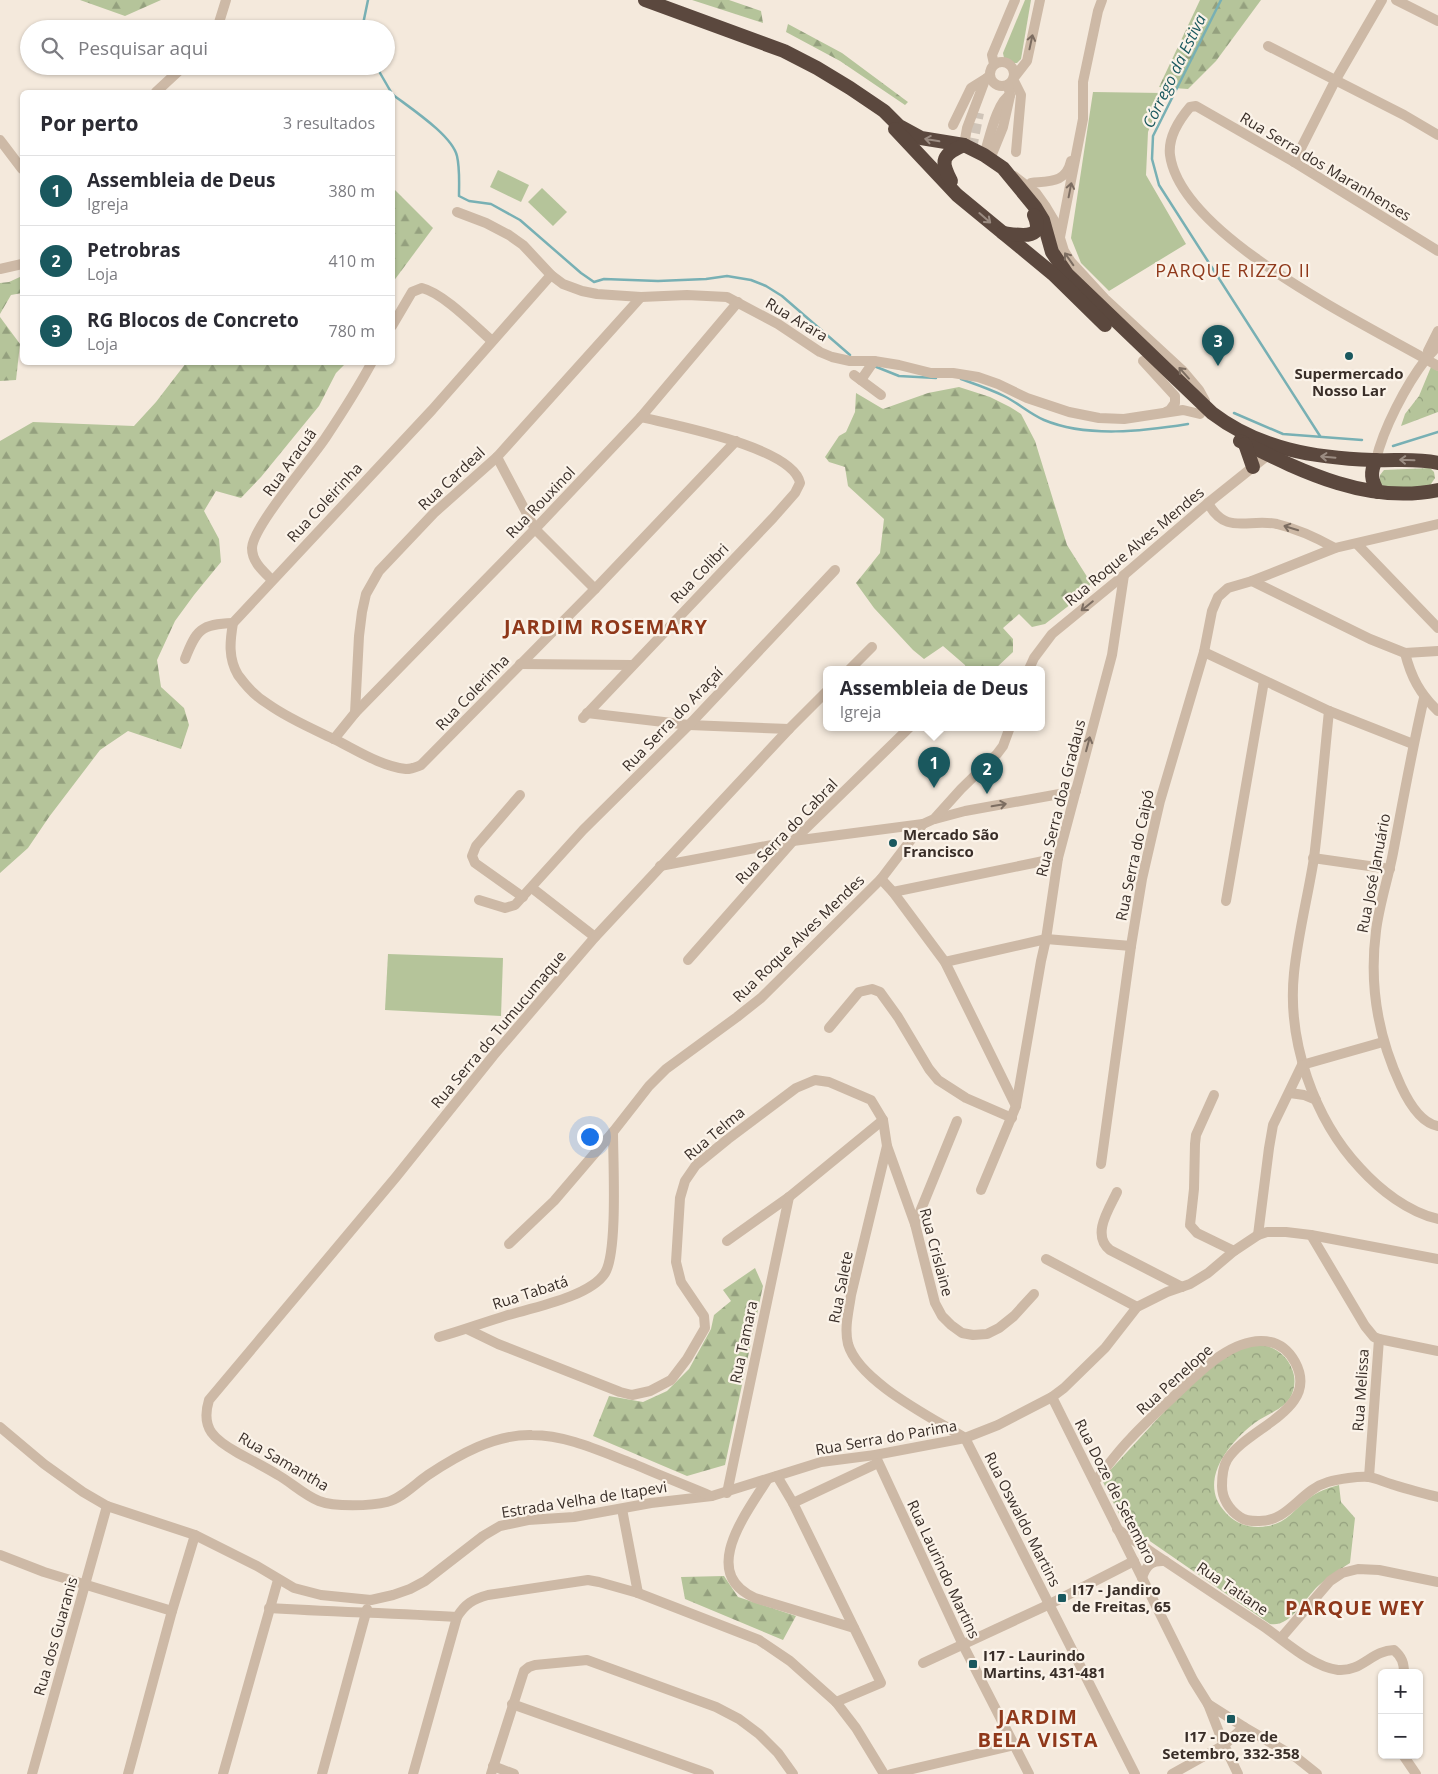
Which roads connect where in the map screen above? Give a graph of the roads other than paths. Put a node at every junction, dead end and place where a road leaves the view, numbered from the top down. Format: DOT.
graph roads {
  1 [pos="226,0"];
  2 [pos="645,0"];
  3 [pos="1016,0"];
  4 [pos="1040,0"];
  5 [pos="1102,0"];
  6 [pos="1382,0"];
  7 [pos="1396,0"];
  8 [pos="220,20"];
  9 [pos="1438,21"];
  10 [pos="1268,46"];
  11 [pos="994,64"];
  12 [pos="174,75"];
  13 [pos="988,77"];
  14 [pos="1335,81"];
  15 [pos="1010,86"];
  16 [pos="850,88"];
  17 [pos="158,90"];
  18 [pos="979,113"];
  19 [pos="1083,119"];
  20 [pos="953,124"];
  21 [pos="1438,135"];
  22 [pos="0,140"];
  23 [pos="964,145"];
  24 [pos="1016,152"];
  25 [pos="987,157"];
  26 [pos="1294,162"];
  27 [pos="20,166"];
  28 [pos="1006,170"];
  29 [pos="1026,186"];
  30 [pos="959,195"];
  31 [pos="457,212"];
  32 [pos="1055,222"];
  33 [pos="1003,234"];
  34 [pos="1060,238"];
  35 [pos="1438,251"];
  36 [pos="20,264"];
  37 [pos="0,269"];
  38 [pos="551,275"];
  39 [pos="641,297"];
  40 [pos="738,302"];
  41 [pos="395,321"];
  42 [pos="1438,331"];
  43 [pos="492,341"];
  44 [pos="1438,344"];
  45 [pos="1426,359"];
  46 [pos="874,361"];
  47 [pos="1143,361"];
  48 [pos="370,365"];
  49 [pos="1438,366"];
  50 [pos="881,395"];
  51 [pos="1165,413"];
  52 [pos="1206,414"];
  53 [pos="641,417"];
  54 [pos="736,441"];
  55 [pos="1245,444"];
  56 [pos="1268,455"];
  57 [pos="1306,455"];
  58 [pos="497,457"];
  59 [pos="1376,460"];
  60 [pos="1286,463"];
  61 [pos="1436,464"];
  62 [pos="1252,469"];
  63 [pos="1435,488"];
  64 [pos="1378,492"];
  65 [pos="1208,503"];
  66 [pos="1438,525"];
  67 [pos="535,529"];
  68 [pos="1357,544"];
  69 [pos="1335,548"];
  70 [pos="835,570"];
  71 [pos="1124,575"];
  72 [pos="272,580"];
  73 [pos="1252,581"];
  74 [pos="595,589"];
  75 [pos="233,623"];
  76 [pos="1438,628"];
  77 [pos="872,647"];
  78 [pos="1204,652"];
  79 [pos="1405,652"];
  80 [pos="1438,652"];
  81 [pos="185,660"];
  82 [pos="520,664"];
  83 [pos="632,665"];
  84 [pos="853,666"];
  85 [pos="1030,666"];
  86 [pos="1264,681"];
  87 [pos="823,695"];
  88 [pos="1424,698"];
  89 [pos="1329,711"];
  90 [pos="1438,712"];
  91 [pos="355,713"];
  92 [pos="689,724"];
  93 [pos="789,728"];
  94 [pos="906,731"];
  95 [pos="1009,731"];
  96 [pos="334,739"];
  97 [pos="1413,744"];
  98 [pos="961,790"];
  99 [pos="1076,791"];
  100 [pos="520,796"];
  101 [pos="965,811"];
  102 [pos="934,819"];
  103 [pos="923,824"];
  104 [pos="793,842"];
  105 [pos="1058,858"];
  106 [pos="1314,858"];
  107 [pos="660,866"];
  108 [pos="1390,869"];
  109 [pos="880,879"];
  110 [pos="532,888"];
  111 [pos="893,892"];
  112 [pos="522,897"];
  113 [pos="479,900"];
  114 [pos="1226,901"];
  115 [pos="596,937"];
  116 [pos="1046,939"];
  117 [pos="1131,946"];
  118 [pos="688,960"];
  119 [pos="945,962"];
  120 [pos="829,1028"];
  121 [pos="1383,1042"];
  122 [pos="1302,1065"];
  123 [pos="1290,1093"];
  124 [pos="1214,1095"];
  125 [pos="1316,1100"];
  126 [pos="1016,1106"];
  127 [pos="1012,1118"];
  128 [pos="883,1120"];
  129 [pos="957,1121"];
  130 [pos="1438,1126"];
  131 [pos="613,1132"];
  132 [pos="887,1146"];
  133 [pos="1101,1164"];
  134 [pos="980,1190"];
  135 [pos="1117,1192"];
  136 [pos="789,1197"];
  137 [pos="1438,1218"];
  138 [pos="916,1224"];
  139 [pos="1258,1235"];
  140 [pos="1311,1235"];
  141 [pos="727,1242"];
  142 [pos="509,1244"];
  143 [pos="1234,1251"];
  144 [pos="1046,1259"];
  145 [pos="1438,1259"];
  146 [pos="1182,1287"];
  147 [pos="1034,1294"];
  148 [pos="1137,1307"];
  149 [pos="468,1329"];
  150 [pos="439,1337"];
  151 [pos="1379,1339"];
  152 [pos="1438,1351"];
  153 [pos="1052,1397"];
  154 [pos="208,1400"];
  155 [pos="0,1427"];
  156 [pos="965,1438"];
  157 [pos="877,1459"];
  158 [pos="777,1476"];
  159 [pos="1368,1477"];
  160 [pos="766,1480"];
  161 [pos="1095,1481"];
  162 [pos="727,1493"];
  163 [pos="712,1496"];
  164 [pos="1438,1497"];
  165 [pos="793,1504"];
  166 [pos="106,1506"];
  167 [pos="622,1509"];
  168 [pos="1117,1529"];
  169 [pos="195,1535"];
  170 [pos="0,1555"];
  171 [pos="1134,1560"];
  172 [pos="1165,1561"];
  173 [pos="1142,1578"];
  174 [pos="278,1580"];
  175 [pos="1438,1582"];
  176 [pos="85,1584"];
  177 [pos="638,1593"];
  178 [pos="371,1600"];
  179 [pos="1050,1604"];
  180 [pos="269,1608"];
  181 [pos="172,1611"];
  182 [pos="365,1612"];
  183 [pos="457,1617"];
  184 [pos="854,1628"];
  185 [pos="1281,1638"];
  186 [pos="963,1645"];
  187 [pos="923,1664"];
  188 [pos="1404,1669"];
  189 [pos="836,1702"];
  190 [pos="512,1704"];
  191 [pos="1208,1704"];
  192 [pos="1244,1727"];
  193 [pos="1014,1745"];
  194 [pos="1224,1745"];
  195 [pos="1405,1759"];
  196 [pos="492,1770"];
  197 [pos="32,1774"];
  198 [pos="128,1774"];
  199 [pos="223,1774"];
  200 [pos="322,1774"];
  201 [pos="413,1774"];
  202 [pos="514,1774"];
  203 [pos="709,1774"];
  204 [pos="793,1774"];
  205 [pos="884,1774"];
  206 [pos="891,1774"];
  207 [pos="1029,1774"];
  208 [pos="1134,1774"];
  209 [pos="1172,1774"];
  210 [pos="1238,1774"];
  211 [pos="1317,1774"];
  212 [pos="1416,1774"];
  1 -- 8 [label="street"];
  2 -- 16 [label="highway"];
  3 -- 11 [label="street"];
  15 -- 4 [label="street, one-way"];
  5 -- 19 [label="street"];
  6 -- 14 [label="street"];
  7 -- 9 [label="street"];
  10 -- 14 [label="street"];
  11 -- 15 [label="street"];
  11 -- 15 [label="street"];
  12 -- 17 [label="street"];
  13 -- 18 [label="street"];
  13 -- 20 [label="street"];
  13 -- 23 [label="street"];
  14 -- 21 [label="street"];
  14 -- 26 [label="street"];
  15 -- 24 [label="street"];
  15 -- 25 [label="street"];
  23 -- 16 [label="highway, one-way"];
  16 -- 30 [label="highway"];
  19 -- 29 [label="street"];
  34 -- 19 [label="street, one-way"];
  22 -- 27 [label="street"];
  23 -- 25 [label="highway"];
  23 -- 30 [label="highway"];
  25 -- 28 [label="highway"];
  26 -- 35 [label="street, Rua Serra dos Maranhenses"];
  26 -- 45 [label="street, Rua Serra dos Maranhenses"];
  28 -- 29 [label="highway"];
  28 -- 32 [label="street"];
  29 -- 32 [label="street"];
  29 -- 33 [label="highway"];
  29 -- 52 [label="highway"];
  30 -- 33 [label="highway, one-way"];
  31 -- 38 [label="street, Rua Arara"];
  32 -- 34 [label="street"];
  33 -- 47 [label="highway"];
  52 -- 34 [label="street, one-way"];
  36 -- 37 [label="street"];
  38 -- 39 [label="street, Rua Arara"];
  38 -- 43 [label="street, Rua Coleirinha"];
  39 -- 40 [label="street, Rua Arara"];
  39 -- 58 [label="street, Rua Cardeal"];
  40 -- 46 [label="street, Rua Arara"];
  40 -- 53 [label="street, Rua Rouxinol"];
  41 -- 43 [label="street"];
  42 -- 45 [label="street"];
  43 -- 72 [label="street, Rua Coleirinha"];
  44 -- 45 [label="street"];
  45 -- 49 [label="street"];
  45 -- 59 [label="street"];
  46 -- 50 [label="street"];
  46 -- 51 [label="street, Rua Arara"];
  47 -- 51 [label="street"];
  47 -- 52 [label="highway"];
  48 -- 72 [label="street, Rua Aracuã"];
  51 -- 52 [label="street, Rua Arara"];
  52 -- 55 [label="highway"];
  52 -- 57 [label="highway"];
  53 -- 54 [label="street"];
  53 -- 67 [label="street, Rua Rouxinol"];
  54 -- 74 [label="street, Rua Colerinha"];
  54 -- 83 [label="street, Rua Colibri"];
  55 -- 56 [label="highway"];
  55 -- 62 [label="highway"];
  56 -- 57 [label="highway"];
  56 -- 60 [label="highway"];
  56 -- 62 [label="street, Rua Roque Alves Mendes"];
  59 -- 57 [label="highway, one-way"];
  58 -- 67 [label="street"];
  58 -- 91 [label="street, Rua Cardeal"];
  61 -- 59 [label="highway, one-way"];
  59 -- 64 [label="highway"];
  60 -- 62 [label="street"];
  60 -- 64 [label="highway"];
  62 -- 65 [label="street, Rua Roque Alves Mendes"];
  63 -- 64 [label="highway"];
  69 -- 65 [label="street, one-way"];
  65 -- 71 [label="street, Rua Roque Alves Mendes"];
  66 -- 68 [label="street, Rua Serra do Caipó"];
  67 -- 74 [label="street"];
  67 -- 91 [label="street, Rua Rouxinol"];
  68 -- 69 [label="street, Rua Serra do Caipó"];
  68 -- 76 [label="street"];
  69 -- 73 [label="street, Rua Serra do Caipó"];
  70 -- 92 [label="street, Rua Serra do Araçaí"];
  71 -- 85 [label="street, Rua Roque Alves Mendes, one-way"];
  99 -- 71 [label="street, Rua Serra doa Gradaus, one-way"];
  72 -- 75 [label="street, Rua Coleirinha"];
  73 -- 78 [label="street, Rua Serra do Caipó"];
  73 -- 79 [label="street"];
  74 -- 82 [label="street, Rua Colerinha"];
  75 -- 81 [label="street"];
  75 -- 96 [label="street"];
  77 -- 84 [label="street"];
  78 -- 86 [label="street"];
  78 -- 117 [label="street, Rua Serra do Caipó"];
  79 -- 80 [label="street"];
  79 -- 88 [label="street"];
  82 -- 83 [label="street"];
  82 -- 96 [label="street, Rua Colerinha"];
  83 -- 92 [label="street, Rua Colibri"];
  86 -- 89 [label="street"];
  86 -- 114 [label="street"];
  87 -- 93 [label="street, Rua Serra do Tumucumaque"];
  88 -- 90 [label="street"];
  88 -- 97 [label="street, Rua José Januário"];
  89 -- 97 [label="street"];
  89 -- 106 [label="street"];
  91 -- 96 [label="street, Rua Rouxinol"];
  92 -- 93 [label="street"];
  92 -- 110 [label="street, Rua Serra do Araçaí"];
  93 -- 107 [label="street, Rua Serra do Tumucumaque"];
  94 -- 104 [label="street, Rua Serra do Cabral"];
  95 -- 98 [label="street, Rua Roque Alves Mendes"];
  97 -- 108 [label="street, Rua José Januário"];
  98 -- 101 [label="street"];
  98 -- 102 [label="street, Rua Roque Alves Mendes"];
  101 -- 99 [label="street, one-way"];
  99 -- 105 [label="street, Rua Serra doa Gradaus"];
  100 -- 112 [label="street"];
  101 -- 102 [label="street"];
  102 -- 103 [label="street, Rua Roque Alves Mendes"];
  103 -- 104 [label="street"];
  103 -- 109 [label="street, Rua Roque Alves Mendes"];
  104 -- 107 [label="street"];
  104 -- 118 [label="street, Rua Serra do Cabral"];
  105 -- 111 [label="street"];
  105 -- 116 [label="street, Rua Serra doa Gradaus"];
  106 -- 108 [label="street"];
  106 -- 122 [label="street"];
  107 -- 115 [label="street, Rua Serra do Tumucumaque"];
  108 -- 121 [label="street, Rua José Januário"];
  109 -- 111 [label="street"];
  109 -- 131 [label="street, Rua Roque Alves Mendes"];
  110 -- 112 [label="street, Rua Serra do Araçaí"];
  110 -- 115 [label="street"];
  111 -- 119 [label="street"];
  112 -- 113 [label="street, Rua Serra do Araçaí"];
  115 -- 154 [label="street, Rua Serra do Tumucumaque"];
  116 -- 117 [label="street"];
  116 -- 119 [label="street"];
  116 -- 126 [label="street, Rua Serra doa Gradaus"];
  117 -- 133 [label="street, Rua Serra do Caipó"];
  119 -- 126 [label="street"];
  120 -- 127 [label="street"];
  121 -- 122 [label="street"];
  121 -- 130 [label="street, Rua José Januário"];
  122 -- 123 [label="street"];
  122 -- 125 [label="street"];
  123 -- 125 [label="street"];
  123 -- 139 [label="street"];
  124 -- 143 [label="street"];
  125 -- 137 [label="street"];
  126 -- 127 [label="street, Rua Serra doa Gradaus"];
  127 -- 134 [label="street, Rua Serra doa Gradaus"];
  128 -- 132 [label="street, Rua Telma"];
  128 -- 136 [label="street"];
  128 -- 149 [label="street, Rua Telma"];
  129 -- 138 [label="street"];
  131 -- 142 [label="street, Rua Roque Alves Mendes"];
  131 -- 149 [label="street, Rua Tabatá"];
  132 -- 138 [label="street, Rua Crislaine"];
  132 -- 156 [label="street, Rua Salete"];
  135 -- 146 [label="street"];
  136 -- 141 [label="street"];
  136 -- 162 [label="street, Rua Tamara"];
  138 -- 147 [label="street, Rua Crislaine"];
  139 -- 140 [label="street"];
  139 -- 143 [label="street, Rua Serra do Parima"];
  140 -- 145 [label="street"];
  140 -- 151 [label="street, Rua Melissa"];
  143 -- 146 [label="street, Rua Serra do Parima"];
  144 -- 148 [label="street"];
  146 -- 148 [label="street, Rua Serra do Parima"];
  148 -- 153 [label="street, Rua Serra do Parima"];
  149 -- 150 [label="street, Rua Tabatá"];
  151 -- 152 [label="street"];
  151 -- 159 [label="street, Rua Melissa"];
  153 -- 156 [label="street, Rua Serra do Parima"];
  153 -- 161 [label="street, Rua Doze de Setembro"];
  154 -- 163 [label="street, Rua Samantha"];
  155 -- 166 [label="street, Estrada Velha de Itapevi"];
  156 -- 157 [label="street, Rua Serra do Parima"];
  156 -- 179 [label="street, Rua Oswaldo Martins"];
  157 -- 158 [label="street, Rua Serra do Parima"];
  157 -- 165 [label="street"];
  157 -- 186 [label="street, Rua Laurindo Martins"];
  158 -- 160 [label="street, Rua Serra do Parima"];
  158 -- 165 [label="street"];
  159 -- 161 [label="street, Rua Penelope"];
  159 -- 164 [label="street, Rua Penelope"];
  160 -- 162 [label="street, Rua Serra do Parima"];
  160 -- 184 [label="street"];
  161 -- 168 [label="street, Rua Doze de Setembro"];
  162 -- 163 [label="street, Estrada Velha de Itapevi"];
  163 -- 167 [label="street, Estrada Velha de Itapevi"];
  165 -- 184 [label="street"];
  166 -- 169 [label="street, Estrada Velha de Itapevi"];
  166 -- 176 [label="street, Rua dos Guaranis"];
  167 -- 177 [label="street"];
  167 -- 178 [label="street, Estrada Velha de Itapevi"];
  168 -- 171 [label="street, Rua Doze de Setembro"];
  168 -- 172 [label="street, Rua Tatiane"];
  169 -- 174 [label="street, Estrada Velha de Itapevi"];
  169 -- 181 [label="street"];
  170 -- 176 [label="street"];
  171 -- 173 [label="street, Rua Doze de Setembro"];
  171 -- 179 [label="street"];
  172 -- 173 [label="street"];
  172 -- 185 [label="street, Rua Tatiane"];
  173 -- 191 [label="street, Rua Doze de Setembro"];
  174 -- 178 [label="street, Estrada Velha de Itapevi"];
  174 -- 180 [label="street"];
  175 -- 185 [label="street"];
  176 -- 181 [label="street"];
  176 -- 197 [label="street, Rua dos Guaranis"];
  177 -- 183 [label="street"];
  177 -- 189 [label="street"];
  178 -- 182 [label="street"];
  179 -- 186 [label="street"];
  179 -- 208 [label="street, Rua Oswaldo Martins"];
  180 -- 182 [label="street"];
  180 -- 199 [label="street"];
  181 -- 198 [label="street"];
  182 -- 183 [label="street"];
  182 -- 200 [label="street"];
  183 -- 201 [label="street"];
  184 -- 189 [label="street"];
  185 -- 188 [label="street, Rua Tatiane"];
  186 -- 187 [label="street"];
  186 -- 193 [label="street, Rua Laurindo Martins"];
  189 -- 205 [label="street"];
  190 -- 196 [label="street"];
  190 -- 203 [label="street"];
  190 -- 204 [label="street"];
  191 -- 192 [label="street, Rua Doze de Setembro"];
  191 -- 194 [label="street, Rua Doze de Setembro"];
  192 -- 194 [label="street"];
  192 -- 211 [label="street, Rua Doze de Setembro"];
  193 -- 206 [label="street"];
  193 -- 207 [label="street, Rua Laurindo Martins"];
  194 -- 209 [label="street"];
  194 -- 210 [label="street, Rua Doze de Setembro"];
  195 -- 212 [label="street"];
  196 -- 202 [label="street"];
}
